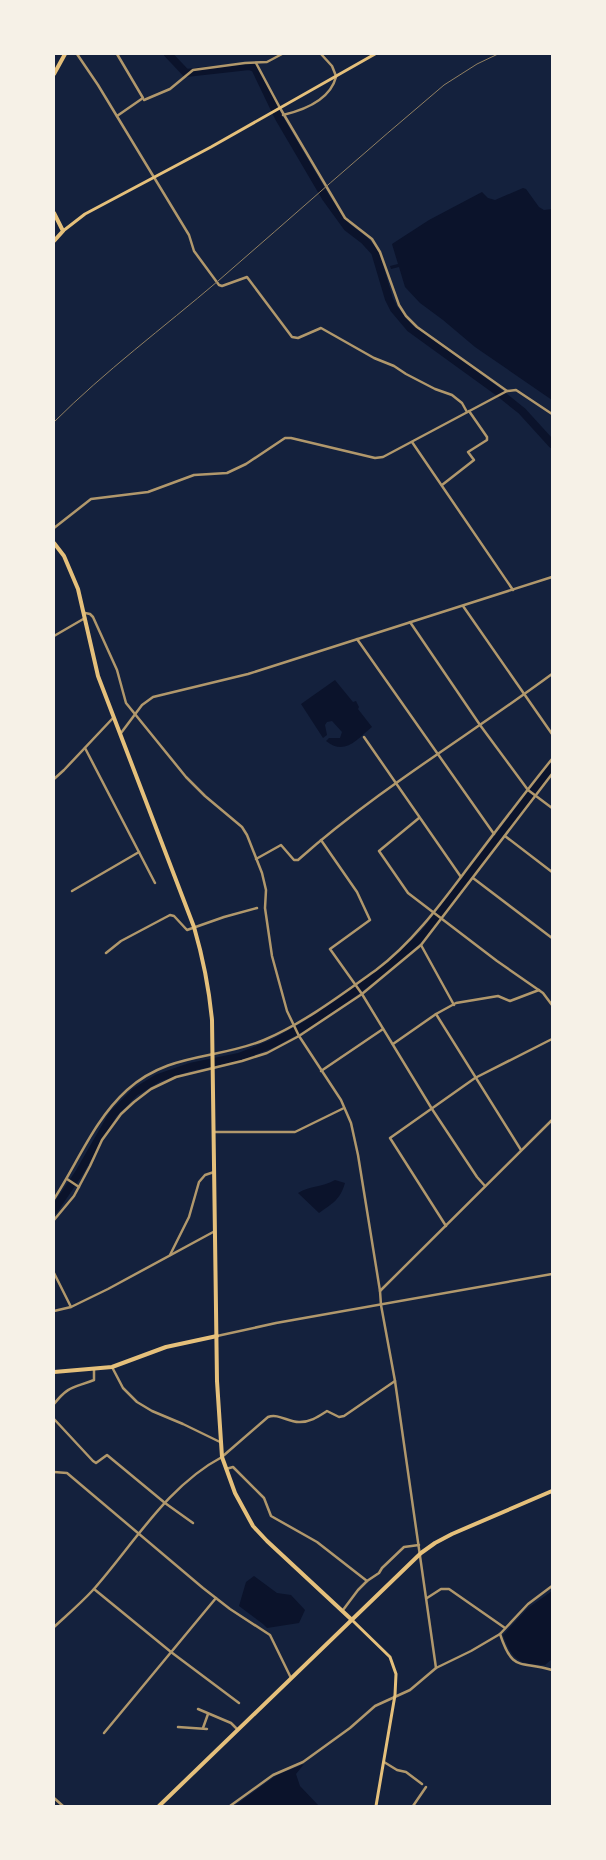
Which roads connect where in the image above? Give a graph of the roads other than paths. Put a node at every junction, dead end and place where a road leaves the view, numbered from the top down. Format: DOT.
graph roads {
  1 [pos="65,54"];
  2 [pos="77,54"];
  3 [pos="117,54"];
  4 [pos="282,54"];
  5 [pos="322,54"];
  6 [pos="374,54"];
  7 [pos="256,64"];
  8 [pos="54,74"];
  9 [pos="336,76"];
  10 [pos="144,100"];
  11 [pos="280,108"];
  12 [pos="284,115"];
  13 [pos="117,116"];
  14 [pos="153,178"];
  15 [pos="54,213"];
  16 [pos="63,231"];
  17 [pos="54,241"];
  18 [pos="507,391"];
  19 [pos="468,411"];
  20 [pos="552,414"];
  21 [pos="412,442"];
  22 [pos="442,485"];
  23 [pos="54,528"];
  24 [pos="54,543"];
  25 [pos="552,577"];
  26 [pos="514,590"];
  27 [pos="463,606"];
  28 [pos="85,616"];
  29 [pos="410,622"];
  30 [pos="54,636"];
  31 [pos="357,639"];
  32 [pos="552,674"];
  33 [pos="524,694"];
  34 [pos="134,715"];
  35 [pos="113,718"];
  36 [pos="480,724"];
  37 [pos="120,734"];
  38 [pos="552,734"];
  39 [pos="364,737"];
  40 [pos="85,748"];
  41 [pos="438,754"];
  42 [pos="552,758"];
  43 [pos="552,774"];
  44 [pos="54,779"];
  45 [pos="396,784"];
  46 [pos="528,790"];
  47 [pos="535,795"];
  48 [pos="552,808"];
  49 [pos="419,818"];
  50 [pos="494,834"];
  51 [pos="505,836"];
  52 [pos="321,840"];
  53 [pos="139,852"];
  54 [pos="256,859"];
  55 [pos="552,872"];
  56 [pos="461,877"];
  57 [pos="473,878"];
  58 [pos="156,883"];
  59 [pos="72,891"];
  60 [pos="257,908"];
  61 [pos="435,913"];
  62 [pos="442,918"];
  63 [pos="194,927"];
  64 [pos="552,938"];
  65 [pos="421,945"];
  66 [pos="106,953"];
  67 [pos="355,986"];
  68 [pos="539,990"];
  69 [pos="362,994"];
  70 [pos="454,1004"];
  71 [pos="552,1005"];
  72 [pos="436,1014"];
  73 [pos="293,1024"];
  74 [pos="383,1029"];
  75 [pos="299,1036"];
  76 [pos="552,1039"];
  77 [pos="393,1044"];
  78 [pos="212,1053"];
  79 [pos="212,1069"];
  80 [pos="320,1071"];
  81 [pos="475,1078"];
  82 [pos="345,1108"];
  83 [pos="432,1109"];
  84 [pos="552,1120"];
  85 [pos="214,1132"];
  86 [pos="521,1150"];
  87 [pos="214,1172"];
  88 [pos="68,1179"];
  89 [pos="78,1186"];
  90 [pos="485,1186"];
  91 [pos="54,1199"];
  92 [pos="54,1220"];
  93 [pos="446,1226"];
  94 [pos="214,1231"];
  95 [pos="170,1256"];
  96 [pos="54,1273"];
  97 [pos="552,1274"];
  98 [pos="380,1291"];
  99 [pos="381,1305"];
  100 [pos="71,1307"];
  101 [pos="54,1310"];
  102 [pos="217,1336"];
  103 [pos="112,1367"];
  104 [pos="94,1370"];
  105 [pos="54,1372"];
  106 [pos="395,1381"];
  107 [pos="54,1404"];
  108 [pos="54,1419"];
  109 [pos="220,1442"];
  110 [pos="222,1457"];
  111 [pos="226,1469"];
  112 [pos="54,1472"];
  113 [pos="552,1491"];
  114 [pos="165,1503"];
  115 [pos="193,1523"];
  116 [pos="140,1534"];
  117 [pos="419,1544"];
  118 [pos="421,1553"];
  119 [pos="367,1581"];
  120 [pos="552,1586"];
  121 [pos="94,1589"];
  122 [pos="216,1598"];
  123 [pos="427,1598"];
  124 [pos="343,1610"];
  125 [pos="352,1620"];
  126 [pos="54,1627"];
  127 [pos="505,1628"];
  128 [pos="500,1634"];
  129 [pos="171,1652"];
  130 [pos="436,1668"];
  131 [pos="552,1670"];
  132 [pos="291,1678"];
  133 [pos="395,1695"];
  134 [pos="240,1703"];
  135 [pos="198,1709"];
  136 [pos="208,1714"];
  137 [pos="178,1727"];
  138 [pos="203,1728"];
  139 [pos="207,1729"];
  140 [pos="238,1730"];
  141 [pos="104,1733"];
  142 [pos="382,1761"];
  143 [pos="422,1784"];
  144 [pos="426,1787"];
  145 [pos="54,1798"];
  146 [pos="63,1806"];
  147 [pos="159,1806"];
  148 [pos="230,1806"];
  149 [pos="376,1806"];
  150 [pos="413,1806"];
  1 -- 8 [label="main road"];
  2 -- 13 [label="street"];
  3 -- 13 [label="street"];
  4 -- 7 [label="street"];
  5 -- 9 [label="street"];
  6 -- 9 [label="main road"];
  7 -- 10 [label="street"];
  7 -- 11 [label="street"];
  9 -- 11 [label="main road"];
  9 -- 12 [label="street"];
  11 -- 12 [label="street"];
  11 -- 14 [label="main road"];
  12 -- 18 [label="street"];
  13 -- 14 [label="street"];
  14 -- 16 [label="main road"];
  14 -- 19 [label="street"];
  15 -- 16 [label="main road"];
  16 -- 17 [label="main road"];
  18 -- 19 [label="street"];
  18 -- 20 [label="street"];
  19 -- 21 [label="street"];
  19 -- 22 [label="street"];
  21 -- 22 [label="street"];
  21 -- 23 [label="street"];
  22 -- 26 [label="street"];
  24 -- 28 [label="main road"];
  25 -- 26 [label="street"];
  26 -- 27 [label="street"];
  27 -- 29 [label="street"];
  27 -- 33 [label="street"];
  28 -- 30 [label="street"];
  28 -- 34 [label="street"];
  28 -- 35 [label="main road"];
  29 -- 31 [label="street"];
  29 -- 36 [label="street"];
  31 -- 34 [label="street"];
  31 -- 41 [label="street"];
  32 -- 33 [label="street"];
  33 -- 36 [label="street"];
  33 -- 38 [label="street"];
  34 -- 37 [label="street"];
  34 -- 54 [label="street"];
  35 -- 37 [label="main road"];
  35 -- 40 [label="street"];
  36 -- 41 [label="street"];
  36 -- 46 [label="street"];
  37 -- 63 [label="main road"];
  39 -- 45 [label="street"];
  40 -- 44 [label="street"];
  40 -- 53 [label="street"];
  41 -- 45 [label="street"];
  41 -- 50 [label="street"];
  42 -- 46 [label="street"];
  43 -- 47 [label="street"];
  45 -- 49 [label="street"];
  45 -- 52 [label="street"];
  46 -- 47 [label="street"];
  46 -- 50 [label="street"];
  47 -- 48 [label="street"];
  47 -- 51 [label="street"];
  49 -- 56 [label="street"];
  49 -- 61 [label="street"];
  50 -- 56 [label="street"];
  51 -- 55 [label="street"];
  51 -- 57 [label="street"];
  52 -- 54 [label="street"];
  52 -- 67 [label="street"];
  53 -- 58 [label="street"];
  53 -- 59 [label="street"];
  54 -- 73 [label="street"];
  56 -- 61 [label="street"];
  57 -- 62 [label="street"];
  57 -- 64 [label="street"];
  60 -- 63 [label="street"];
  61 -- 62 [label="street"];
  61 -- 67 [label="street"];
  62 -- 65 [label="street"];
  62 -- 68 [label="street"];
  63 -- 66 [label="street"];
  63 -- 78 [label="main road"];
  65 -- 69 [label="street"];
  65 -- 70 [label="street"];
  67 -- 69 [label="street"];
  67 -- 73 [label="street"];
  68 -- 70 [label="street"];
  68 -- 71 [label="street"];
  69 -- 74 [label="street"];
  69 -- 75 [label="street"];
  70 -- 72 [label="street"];
  72 -- 77 [label="street"];
  72 -- 81 [label="street"];
  73 -- 75 [label="street"];
  73 -- 78 [label="street"];
  74 -- 77 [label="street"];
  74 -- 80 [label="street"];
  75 -- 79 [label="street"];
  75 -- 80 [label="street"];
  76 -- 81 [label="street"];
  77 -- 83 [label="street"];
  78 -- 79 [label="main road"];
  78 -- 88 [label="street"];
  79 -- 85 [label="main road"];
  79 -- 89 [label="street"];
  80 -- 82 [label="street"];
  81 -- 83 [label="street"];
  81 -- 86 [label="street"];
  82 -- 85 [label="street"];
  82 -- 98 [label="street"];
  83 -- 90 [label="street"];
  83 -- 93 [label="street"];
  84 -- 86 [label="street"];
  85 -- 87 [label="main road"];
  86 -- 90 [label="street"];
  87 -- 94 [label="main road"];
  87 -- 95 [label="street"];
  88 -- 89 [label="street"];
  88 -- 91 [label="street"];
  89 -- 92 [label="street"];
  90 -- 93 [label="street"];
  93 -- 98 [label="street"];
  94 -- 95 [label="street"];
  94 -- 102 [label="main road"];
  95 -- 100 [label="street"];
  96 -- 100 [label="street"];
  97 -- 99 [label="street"];
  98 -- 99 [label="street"];
  99 -- 102 [label="street"];
  99 -- 106 [label="street"];
  100 -- 101 [label="street"];
  102 -- 103 [label="main road"];
  102 -- 109 [label="main road"];
  103 -- 104 [label="main road"];
  103 -- 109 [label="street"];
  104 -- 105 [label="main road"];
  104 -- 107 [label="street"];
  106 -- 110 [label="street"];
  106 -- 117 [label="street"];
  108 -- 114 [label="street"];
  109 -- 110 [label="main road"];
  110 -- 111 [label="main road"];
  110 -- 114 [label="street"];
  111 -- 119 [label="street"];
  111 -- 124 [label="main road"];
  112 -- 116 [label="street"];
  113 -- 118 [label="main road"];
  114 -- 115 [label="street"];
  114 -- 116 [label="street"];
  116 -- 121 [label="street"];
  116 -- 122 [label="street"];
  117 -- 118 [label="street"];
  117 -- 119 [label="street"];
  118 -- 123 [label="street"];
  118 -- 125 [label="main road"];
  119 -- 124 [label="street"];
  120 -- 127 [label="street"];
  121 -- 126 [label="street"];
  121 -- 129 [label="street"];
  122 -- 129 [label="street"];
  122 -- 132 [label="street"];
  123 -- 127 [label="street"];
  123 -- 130 [label="street"];
  124 -- 125 [label="main road"];
  125 -- 132 [label="main road"];
  125 -- 133 [label="main road"];
  127 -- 128 [label="street"];
  128 -- 130 [label="street"];
  128 -- 131 [label="street"];
  129 -- 134 [label="street"];
  129 -- 141 [label="street"];
  130 -- 133 [label="street"];
  132 -- 140 [label="main road"];
  133 -- 142 [label="main road"];
  133 -- 148 [label="street"];
  135 -- 136 [label="street"];
  136 -- 138 [label="street"];
  136 -- 140 [label="street"];
  137 -- 138 [label="street"];
  138 -- 139 [label="street"];
  140 -- 147 [label="main road"];
  142 -- 143 [label="street"];
  142 -- 149 [label="main road"];
  144 -- 150 [label="street"];
  145 -- 146 [label="street"];
}
